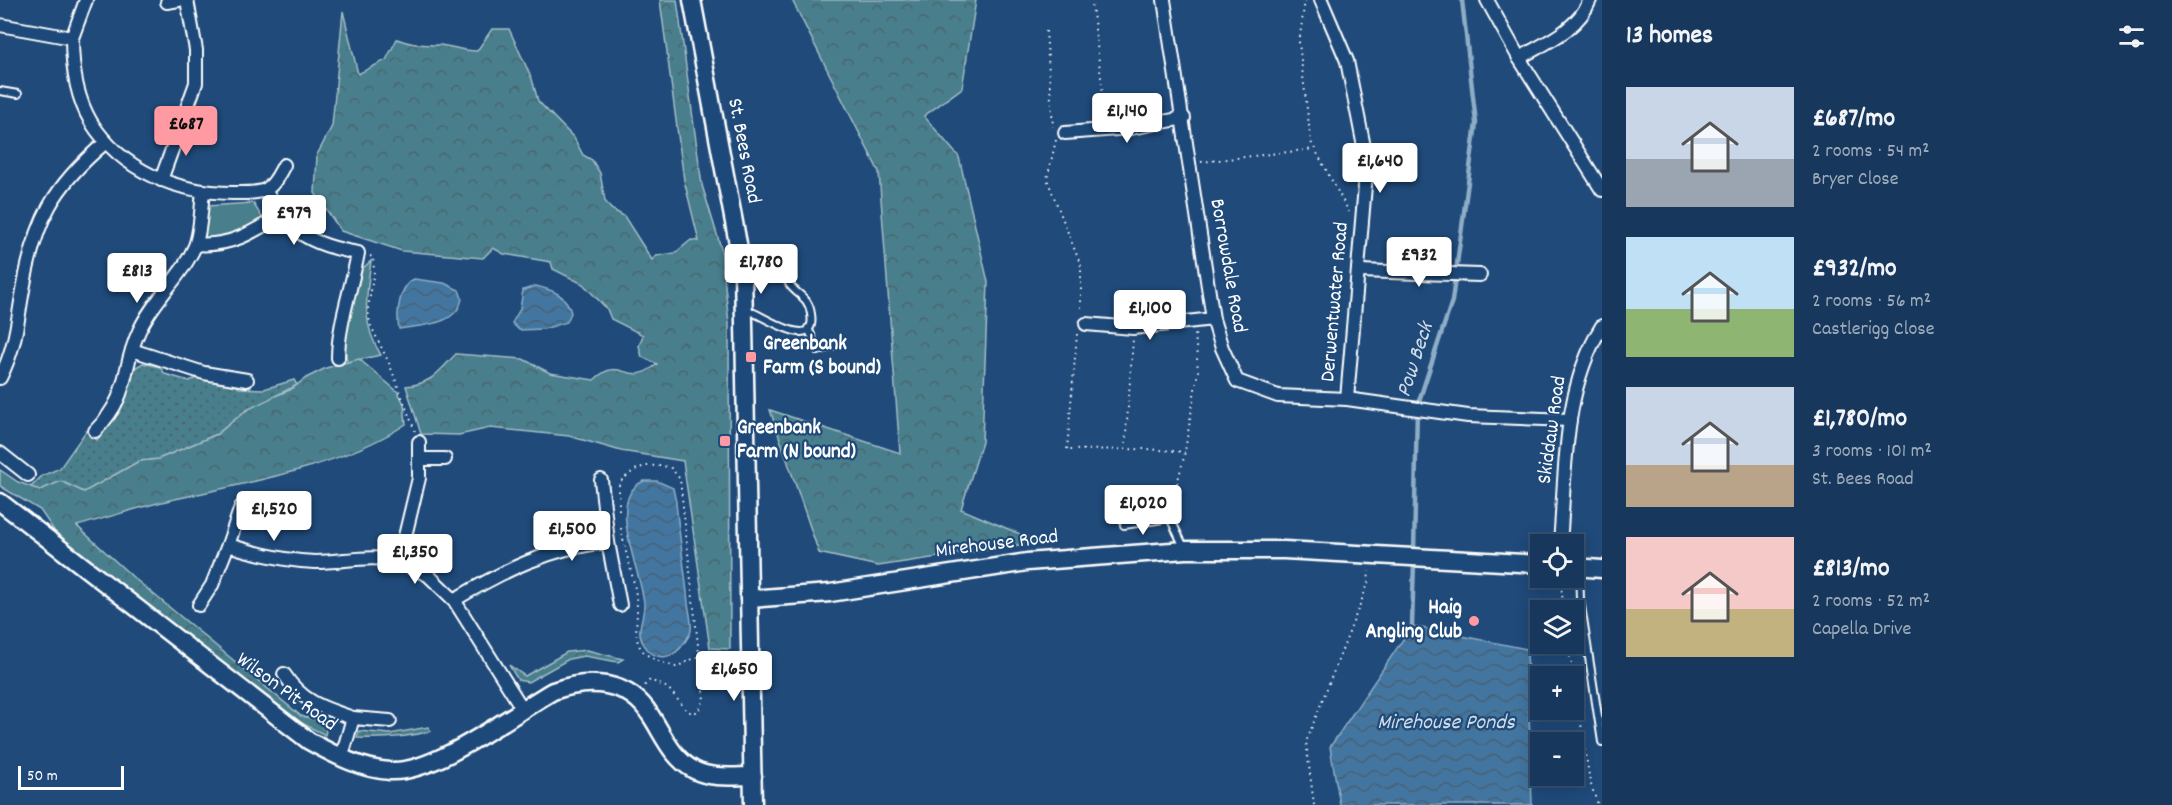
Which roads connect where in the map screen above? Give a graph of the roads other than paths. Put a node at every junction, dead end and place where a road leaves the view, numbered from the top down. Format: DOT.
graph roads {
  1 [pos="86,0"];
  2 [pos="187,0"];
  3 [pos="692,0"];
  4 [pos="1164,0"];
  5 [pos="1322,0"];
  6 [pos="1486,0"];
  7 [pos="1590,0"];
  8 [pos="0,25"];
  9 [pos="72,38"];
  10 [pos="1519,58"];
  11 [pos="0,91"];
  12 [pos="18,94"];
  13 [pos="1184,117"];
  14 [pos="1065,133"];
  15 [pos="106,142"];
  16 [pos="284,165"];
  17 [pos="161,180"];
  18 [pos="265,190"];
  19 [pos="1602,190"];
  20 [pos="203,191"];
  21 [pos="279,216"];
  22 [pos="196,244"];
  23 [pos="780,253"];
  24 [pos="1359,271"];
  25 [pos="1480,275"];
  26 [pos="744,309"];
  27 [pos="1213,319"];
  28 [pos="1086,324"];
  29 [pos="1602,326"];
  30 [pos="808,328"];
  31 [pos="838,344"];
  32 [pos="132,350"];
  33 [pos="338,358"];
  34 [pos="0,378"];
  35 [pos="247,380"];
  36 [pos="1347,399"];
  37 [pos="1570,420"];
  38 [pos="95,431"];
  39 [pos="419,442"];
  40 [pos="0,453"];
  41 [pos="421,459"];
  42 [pos="445,459"];
  43 [pos="28,475"];
  44 [pos="602,480"];
  45 [pos="0,502"];
  46 [pos="241,507"];
  47 [pos="1124,525"];
  48 [pos="1561,534"];
  49 [pos="608,542"];
  50 [pos="228,545"];
  51 [pos="1185,550"];
  52 [pos="399,561"];
  53 [pos="1530,563"];
  54 [pos="1584,568"];
  55 [pos="1602,569"];
  56 [pos="1579,588"];
  57 [pos="748,599"];
  58 [pos="454,600"];
  59 [pos="199,605"];
  60 [pos="620,605"];
  61 [pos="284,674"];
  62 [pos="522,708"];
  63 [pos="353,718"];
  64 [pos="390,721"];
  65 [pos="1602,742"];
  66 [pos="341,759"];
  67 [pos="753,776"];
  68 [pos="753,805"];
  1 -- 9 [label="street"];
  2 -- 17 [label="street"];
  3 -- 26 [label="street, St. Bees Road"];
  4 -- 13 [label="street, Borrowdale Road"];
  5 -- 24 [label="street, Derwentwater Road"];
  6 -- 10 [label="street"];
  7 -- 10 [label="street"];
  8 -- 9 [label="street"];
  9 -- 15 [label="street"];
  10 -- 19 [label="street"];
  11 -- 12 [label="lane"];
  13 -- 14 [label="street"];
  13 -- 27 [label="street, Borrowdale Road"];
  15 -- 17 [label="street"];
  15 -- 34 [label="street"];
  16 -- 18 [label="street"];
  17 -- 20 [label="street"];
  18 -- 20 [label="street"];
  18 -- 21 [label="street"];
  20 -- 22 [label="street"];
  21 -- 22 [label="street"];
  21 -- 33 [label="street"];
  22 -- 32 [label="street"];
  23 -- 30 [label="lane"];
  24 -- 25 [label="street"];
  24 -- 36 [label="street, Derwentwater Road"];
  26 -- 30 [label="lane"];
  26 -- 57 [label="street, St. Bees Road"];
  27 -- 28 [label="street"];
  27 -- 36 [label="street, Borrowdale Road"];
  29 -- 37 [label="street, Skiddaw Road"];
  30 -- 31 [label="lane"];
  32 -- 35 [label="street"];
  32 -- 38 [label="street"];
  36 -- 37 [label="street, Borrowdale Road"];
  37 -- 48 [label="street, Skiddaw Road"];
  39 -- 41 [label="street"];
  40 -- 43 [label="street"];
  41 -- 42 [label="street"];
  41 -- 52 [label="street"];
  44 -- 49 [label="street"];
  45 -- 66 [label="street, Wilson Pit Road"];
  46 -- 50 [label="street"];
  47 -- 51 [label="lane"];
  49 -- 58 [label="street"];
  49 -- 60 [label="street"];
  50 -- 52 [label="street"];
  50 -- 59 [label="street"];
  51 -- 53 [label="street, Mirehouse Road"];
  51 -- 57 [label="street, Mirehouse Road"];
  52 -- 58 [label="street"];
  54 -- 55 [label="street"];
  56 -- 65 [label="lane"];
  57 -- 67 [label="street, St. Bees Road"];
  58 -- 62 [label="street"];
  61 -- 63 [label="street"];
  62 -- 66 [label="street, Wilson Pit Road"];
  62 -- 67 [label="street, Wilson Pit Road"];
  63 -- 64 [label="street"];
  63 -- 66 [label="street"];
  67 -- 68 [label="street, St. Bees Road"];
}
